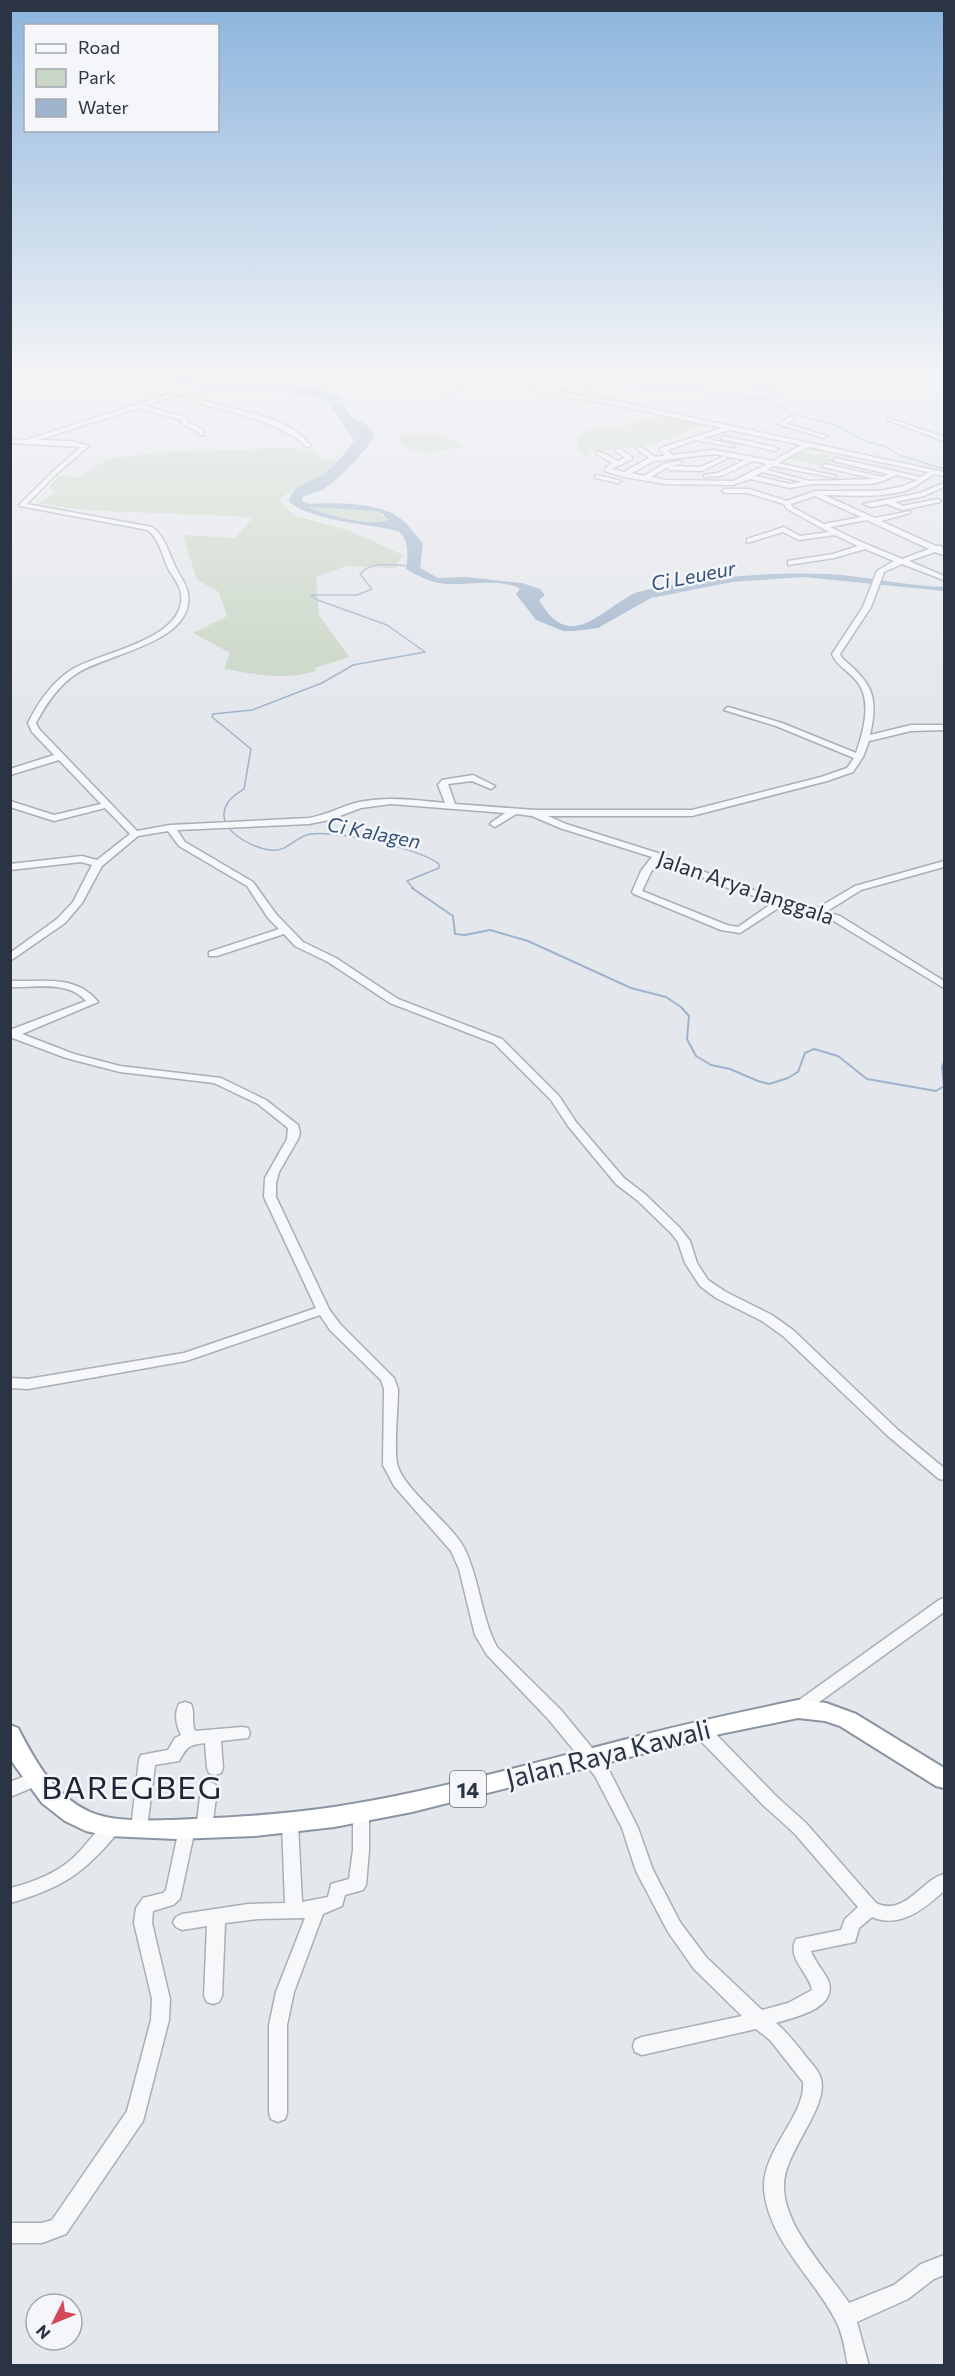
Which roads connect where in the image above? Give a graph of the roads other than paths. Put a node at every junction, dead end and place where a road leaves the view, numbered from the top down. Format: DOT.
graph roads {
  1 [pos="45,482"];
  2 [pos="625,482"];
  3 [pos="665,482"];
  4 [pos="713,482"];
  5 [pos="771,482"];
  6 [pos="813,482"];
  7 [pos="838,482"];
  8 [pos="868,482"];
  9 [pos="917,482"];
  10 [pos="924,482"];
  11 [pos="945,485"];
  12 [pos="706,487"];
  13 [pos="750,491"];
  14 [pos="838,491"];
  15 [pos="941,491"];
  16 [pos="813,493"];
  17 [pos="922,495"];
  18 [pos="798,497"];
  19 [pos="941,502"];
  20 [pos="787,503"];
  21 [pos="902,508"];
  22 [pos="870,519"];
  23 [pos="822,526"];
  24 [pos="835,533"];
  25 [pos="750,541"];
  26 [pos="864,547"];
  27 [pos="940,548"];
  28 [pos="945,553"];
  29 [pos="899,561"];
  30 [pos="791,563"];
  31 [pos="942,576"];
  32 [pos="728,710"];
  33 [pos="943,717"];
  34 [pos="940,728"];
  35 [pos="864,742"];
  36 [pos="61,756"];
  37 [pos="859,758"];
  38 [pos="10,771"];
  39 [pos="491,786"];
  40 [pos="10,804"];
  41 [pos="107,805"];
  42 [pos="451,806"];
  43 [pos="514,811"];
  44 [pos="535,813"];
  45 [pos="495,824"];
  46 [pos="170,828"];
  47 [pos="135,834"];
  48 [pos="658,856"];
  49 [pos="98,864"];
  50 [pos="945,864"];
  51 [pos="10,867"];
  52 [pos="781,902"];
  53 [pos="818,912"];
  54 [pos="284,930"];
  55 [pos="213,954"];
  56 [pos="10,958"];
  57 [pos="10,984"];
  58 [pos="945,985"];
  59 [pos="12,1033"];
  60 [pos="323,1310"];
  61 [pos="10,1383"];
  62 [pos="945,1475"];
  63 [pos="945,1604"];
  64 [pos="185,1708"];
  65 [pos="798,1709"];
  66 [pos="701,1730"];
  67 [pos="242,1733"];
  68 [pos="213,1736"];
  69 [pos="11,1737"];
  70 [pos="190,1738"];
  71 [pos="591,1756"];
  72 [pos="215,1768"];
  73 [pos="35,1779"];
  74 [pos="945,1779"];
  75 [pos="209,1789"];
  76 [pos="10,1790"];
  77 [pos="361,1813"];
  78 [pos="290,1824"];
  79 [pos="112,1826"];
  80 [pos="139,1828"];
  81 [pos="196,1829"];
  82 [pos="945,1881"];
  83 [pos="10,1896"];
  84 [pos="317,1908"];
  85 [pos="870,1908"];
  86 [pos="294,1910"];
  87 [pos="216,1919"];
  88 [pos="183,1923"];
  89 [pos="213,1996"];
  90 [pos="762,2019"];
  91 [pos="642,2046"];
  92 [pos="278,2113"];
  93 [pos="10,2234"];
  94 [pos="945,2265"];
  95 [pos="843,2312"];
  96 [pos="859,2366"];
  1 -- 36 [label="street"];
  2 -- 12 [label="street"];
  3 -- 12 [label="street"];
  4 -- 12 [label="street"];
  5 -- 6 [label="street"];
  6 -- 7 [label="street"];
  7 -- 8 [label="street"];
  7 -- 14 [label="street"];
  9 -- 14 [label="street"];
  10 -- 15 [label="street"];
  11 -- 15 [label="street"];
  12 -- 13 [label="street"];
  13 -- 18 [label="street"];
  13 -- 20 [label="street"];
  14 -- 16 [label="street"];
  15 -- 17 [label="street"];
  16 -- 18 [label="street"];
  16 -- 22 [label="street"];
  17 -- 19 [label="street"];
  17 -- 21 [label="street"];
  18 -- 20 [label="street"];
  19 -- 21 [label="street"];
  20 -- 23 [label="street"];
  21 -- 22 [label="street"];
  22 -- 23 [label="street"];
  22 -- 27 [label="street"];
  23 -- 24 [label="street"];
  24 -- 25 [label="street"];
  24 -- 26 [label="street"];
  26 -- 29 [label="street"];
  26 -- 30 [label="street"];
  27 -- 28 [label="street"];
  27 -- 29 [label="street"];
  29 -- 31 [label="street"];
  29 -- 35 [label="street"];
  32 -- 37 [label="street"];
  33 -- 34 [label="street"];
  34 -- 35 [label="street"];
  35 -- 37 [label="street"];
  36 -- 38 [label="street"];
  36 -- 41 [label="street"];
  37 -- 44 [label="street"];
  39 -- 42 [label="street"];
  40 -- 41 [label="street"];
  41 -- 47 [label="street"];
  42 -- 43 [label="street"];
  42 -- 46 [label="street"];
  43 -- 44 [label="street"];
  43 -- 45 [label="street"];
  44 -- 48 [label="street, Jalan Arya Janggala"];
  46 -- 47 [label="street"];
  46 -- 54 [label="street"];
  47 -- 49 [label="street"];
  48 -- 52 [label="street, Jalan Arya Janggala"];
  48 -- 52 [label="street"];
  49 -- 51 [label="street"];
  49 -- 56 [label="street"];
  50 -- 53 [label="street"];
  52 -- 53 [label="street, Jalan Arya Janggala"];
  53 -- 58 [label="street, Jalan Arya Janggala"];
  54 -- 55 [label="street"];
  54 -- 62 [label="street"];
  57 -- 59 [label="street"];
  59 -- 60 [label="street"];
  60 -- 61 [label="street"];
  60 -- 71 [label="street"];
  63 -- 65 [label="street"];
  64 -- 70 [label="street"];
  65 -- 66 [label="highway, Jalan Raya Kawali / 14"];
  65 -- 74 [label="highway, Jalan Raya Kawali / 14"];
  66 -- 71 [label="highway, Jalan Raya Kawali / 14"];
  66 -- 85 [label="street"];
  67 -- 68 [label="street"];
  68 -- 70 [label="street"];
  68 -- 72 [label="street"];
  69 -- 73 [label="highway, Jalan Raya Kawali / 14"];
  70 -- 80 [label="street"];
  71 -- 77 [label="highway, Jalan Raya Kawali / 14"];
  71 -- 90 [label="street"];
  73 -- 76 [label="street"];
  73 -- 79 [label="highway, Jalan Raya Kawali / 14"];
  75 -- 81 [label="street"];
  77 -- 78 [label="highway, Jalan Raya Kawali / 14"];
  77 -- 84 [label="street"];
  78 -- 81 [label="highway, Jalan Raya Kawali / 14"];
  78 -- 86 [label="street"];
  79 -- 80 [label="highway, Jalan Raya Kawali / 14"];
  79 -- 83 [label="street"];
  80 -- 81 [label="highway, Jalan Raya Kawali / 14"];
  81 -- 93 [label="street"];
  82 -- 85 [label="street"];
  84 -- 86 [label="street"];
  84 -- 92 [label="street"];
  85 -- 90 [label="street"];
  86 -- 87 [label="street"];
  87 -- 88 [label="street"];
  87 -- 89 [label="street"];
  90 -- 91 [label="street"];
  90 -- 95 [label="street"];
  94 -- 95 [label="street"];
  95 -- 96 [label="street"];
}
